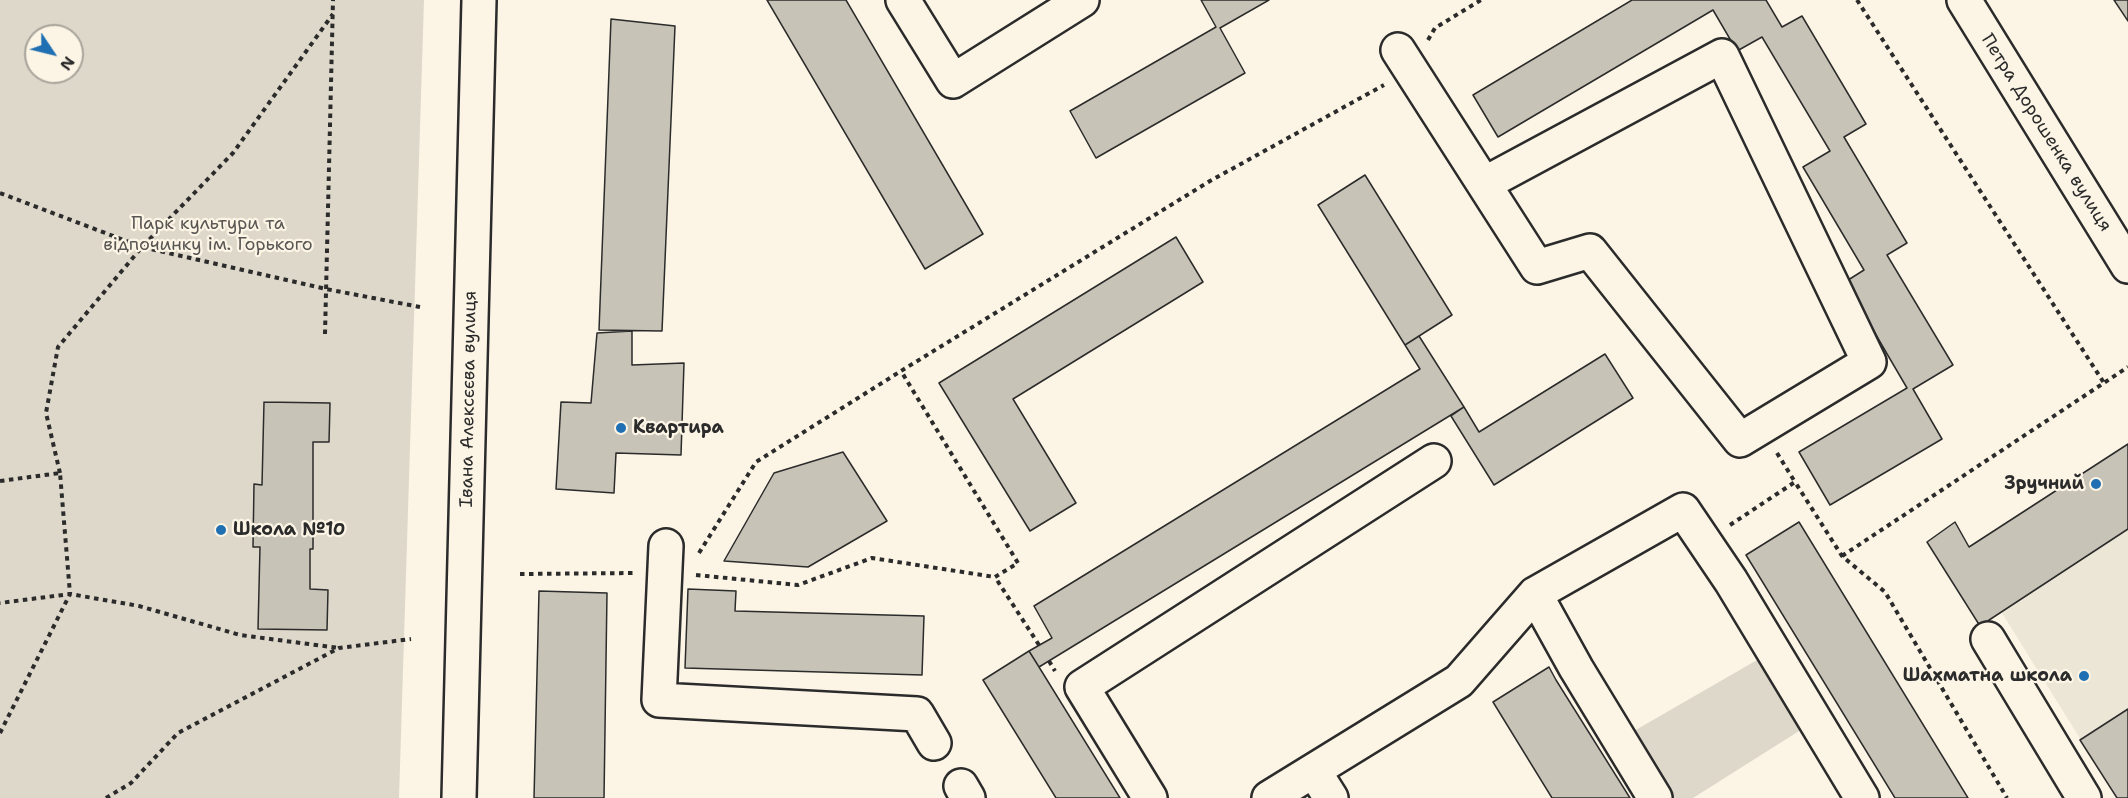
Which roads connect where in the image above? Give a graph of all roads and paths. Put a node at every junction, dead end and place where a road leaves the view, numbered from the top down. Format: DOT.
graph roads {
  1 [pos="333,0"];
  2 [pos="479,0"];
  3 [pos="903,0"];
  4 [pos="1082,0"];
  5 [pos="1481,0"];
  6 [pos="1857,0"];
  7 [pos="1964,0"];
  8 [pos="333,14"];
  9 [pos="1435,28"];
  10 [pos="1404,59"];
  11 [pos="1484,184"];
  12 [pos="0,193"];
  13 [pos="142,246"];
  14 [pos="2128,266"];
  15 [pos="326,289"];
  16 [pos="420,307"];
  17 [pos="325,334"];
  18 [pos="2128,367"];
  19 [pos="902,371"];
  20 [pos="2104,383"];
  21 [pos="1434,462"];
  22 [pos="60,473"];
  23 [pos="0,481"];
  24 [pos="1704,542"];
  25 [pos="1842,556"];
  26 [pos="672,564"];
  27 [pos="520,574"];
  28 [pos="995,577"];
  29 [pos="70,594"];
  30 [pos="1535,594"];
  31 [pos="0,603"];
  32 [pos="411,639"];
  33 [pos="1988,639"];
  34 [pos="1039,645"];
  35 [pos="339,648"];
  36 [pos="0,733"];
  37 [pos="934,743"];
  38 [pos="1323,784"];
  39 [pos="106,798"];
  40 [pos="459,798"];
  41 [pos="1150,798"];
  42 [pos="1269,798"];
  43 [pos="1655,798"];
  44 [pos="1862,798"];
  45 [pos="2007,798"];
  46 [pos="2084,798"];
  1 -- 8 [label="path"];
  2 -- 40 [label="street, Івана Алексєєва вулиця"];
  3 -- 4 [label="street"];
  5 -- 9 [label="path"];
  6 -- 20 [label="path"];
  7 -- 14 [label="street, Петра Дорошенка вулиця"];
  8 -- 13 [label="path"];
  8 -- 15 [label="path"];
  10 -- 11 [label="street"];
  10 -- 19 [label="path"];
  11 -- 11 [label="street"];
  12 -- 13 [label="path"];
  13 -- 15 [label="path"];
  13 -- 22 [label="path"];
  15 -- 16 [label="path"];
  15 -- 17 [label="path"];
  18 -- 20 [label="path"];
  19 -- 26 [label="path"];
  19 -- 28 [label="path"];
  20 -- 25 [label="path"];
  21 -- 41 [label="street"];
  22 -- 23 [label="path"];
  22 -- 29 [label="path"];
  24 -- 25 [label="path"];
  24 -- 30 [label="street"];
  24 -- 44 [label="street"];
  25 -- 45 [label="path"];
  26 -- 27 [label="path"];
  26 -- 28 [label="path"];
  26 -- 37 [label="street"];
  28 -- 34 [label="path"];
  29 -- 31 [label="path"];
  29 -- 35 [label="path"];
  29 -- 36 [label="path"];
  30 -- 38 [label="street"];
  30 -- 43 [label="street"];
  32 -- 35 [label="path"];
  33 -- 46 [label="street"];
  35 -- 39 [label="path"];
  38 -- 42 [label="street"];
}
